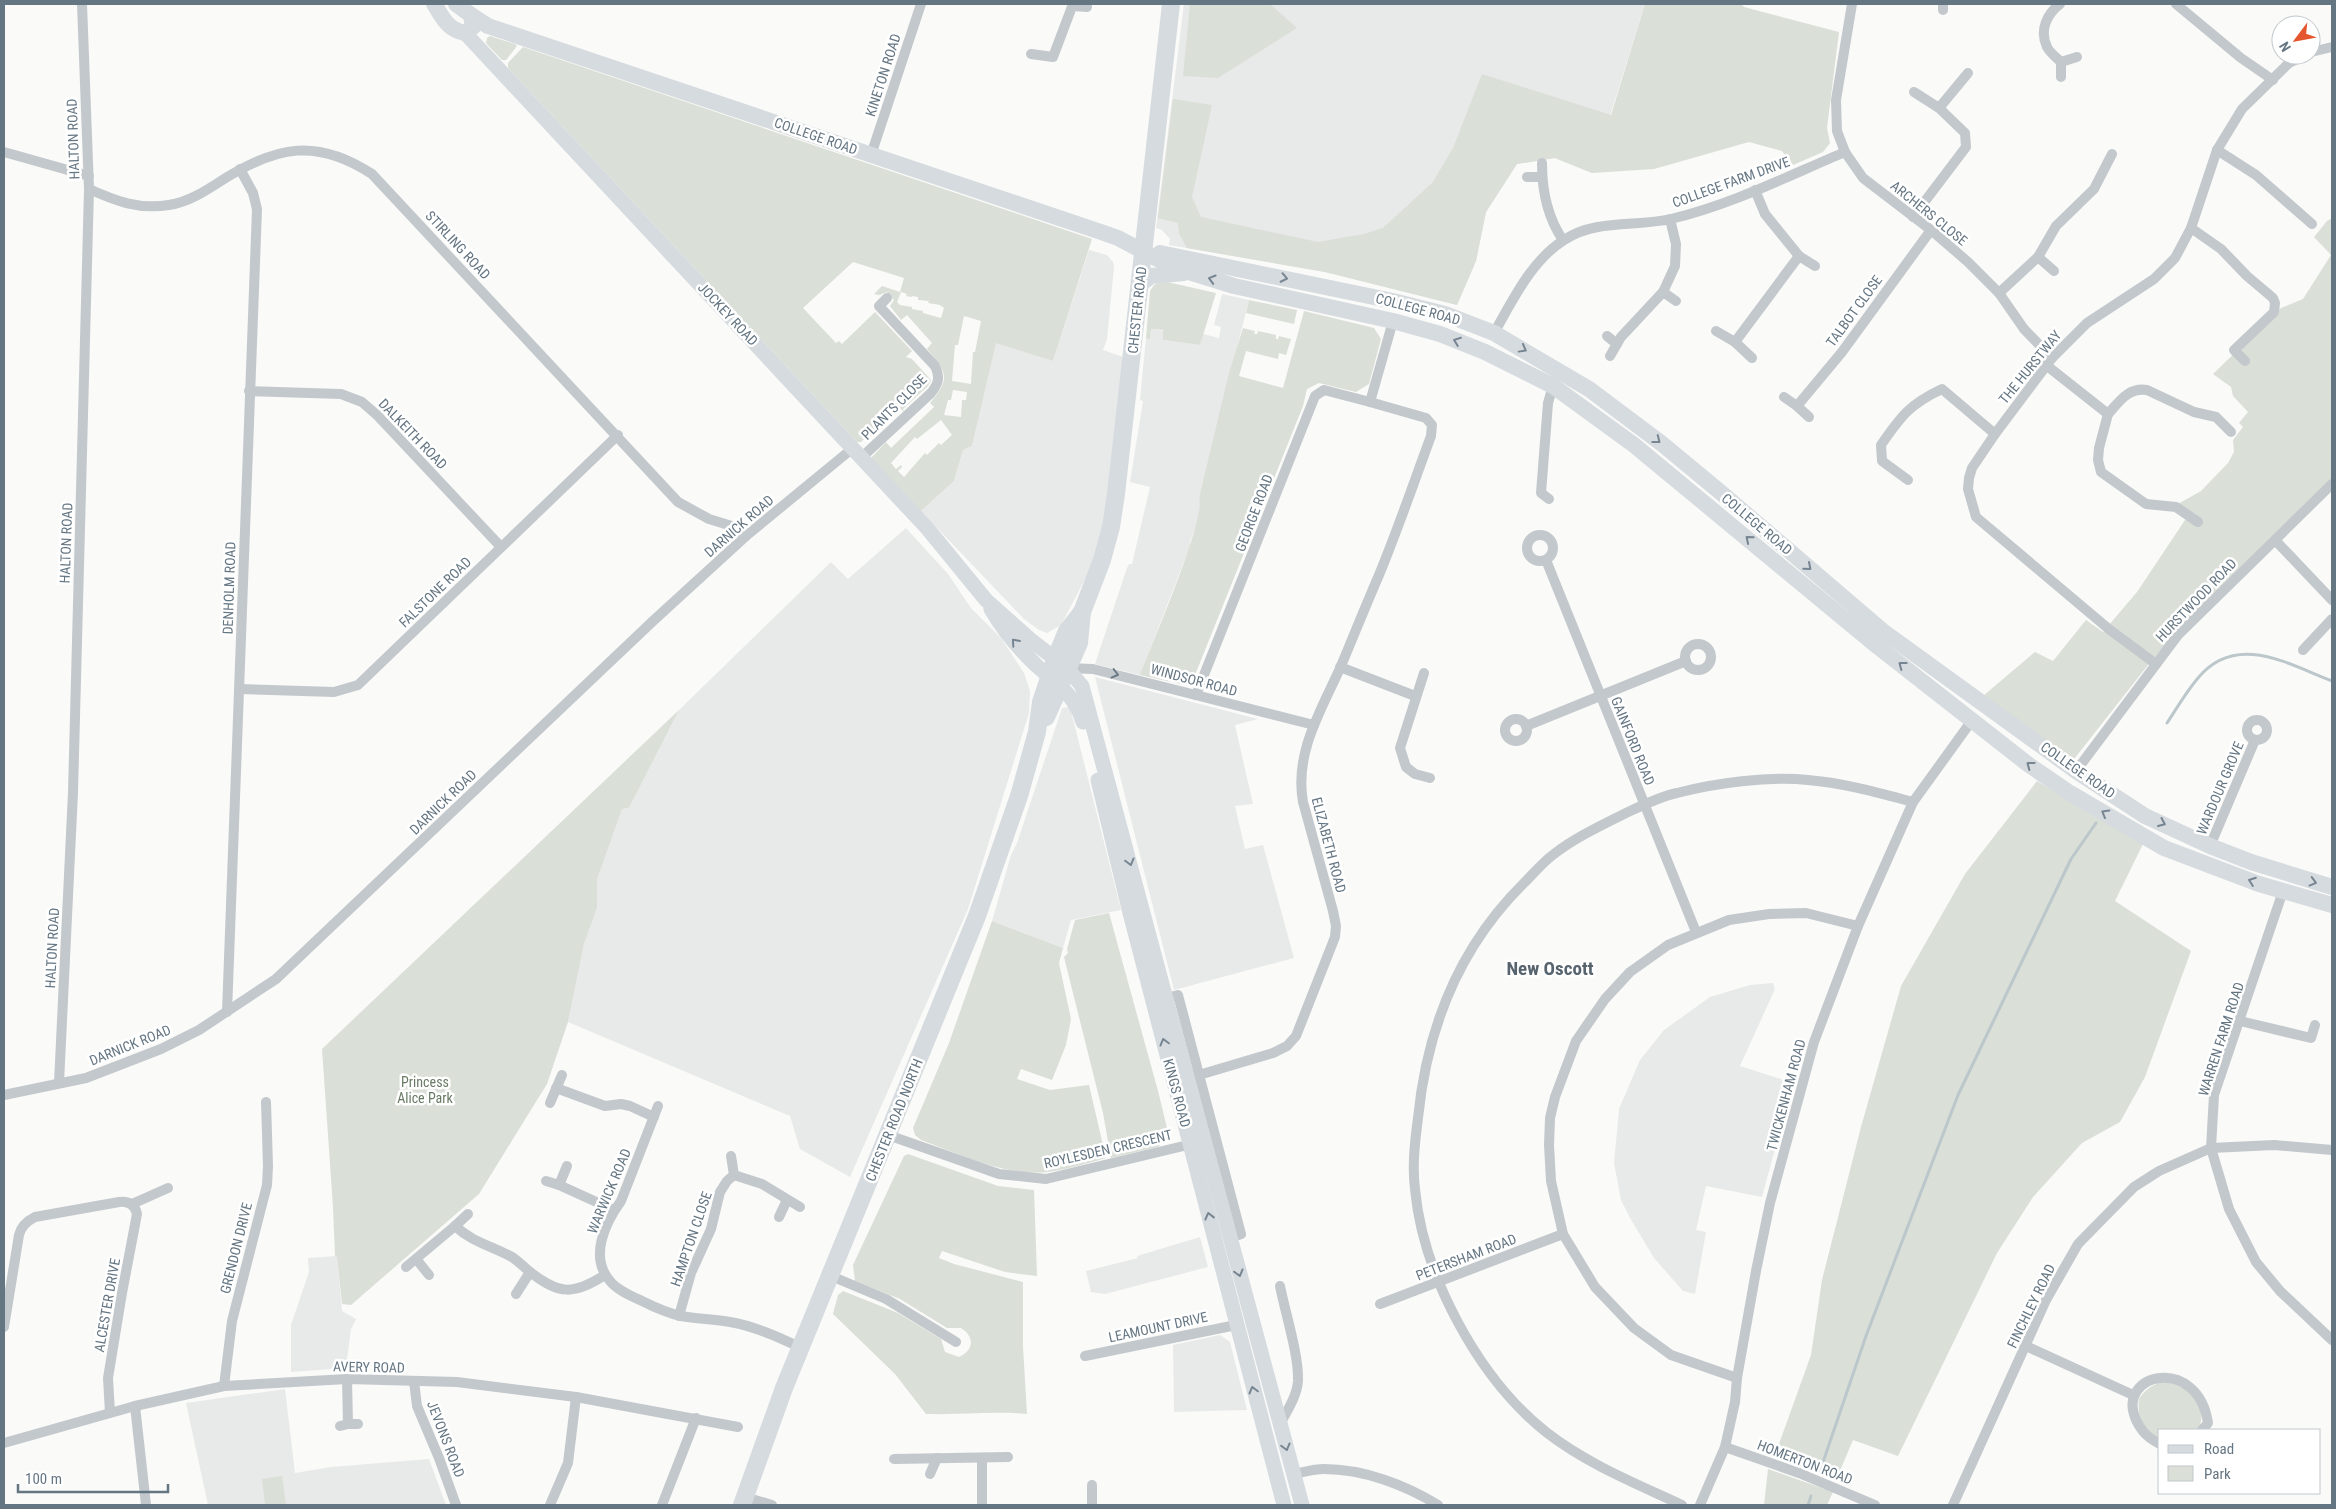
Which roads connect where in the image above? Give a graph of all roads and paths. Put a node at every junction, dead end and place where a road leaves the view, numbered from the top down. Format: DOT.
graph roads {
  1 [pos="82,4"];
  2 [pos="456,4"];
  3 [pos="921,4"];
  4 [pos="1171,4"];
  5 [pos="1852,4"];
  6 [pos="2060,4"];
  7 [pos="2176,4"];
  8 [pos="1073,5"];
  9 [pos="441,7"];
  10 [pos="1087,7"];
  11 [pos="469,26"];
  12 [pos="1032,54"];
  13 [pos="2077,57"];
  14 [pos="2061,62"];
  15 [pos="2287,65"];
  16 [pos="1968,73"];
  17 [pos="2061,77"];
  18 [pos="2273,80"];
  19 [pos="1914,92"];
  20 [pos="1939,108"];
  21 [pos="2217,150"];
  22 [pos="4,152"];
  23 [pos="1845,152"];
  24 [pos="2112,154"];
  25 [pos="871,155"];
  26 [pos="1542,163"];
  27 [pos="240,169"];
  28 [pos="89,176"];
  29 [pos="1527,177"];
  30 [pos="1542,177"];
  31 [pos="89,189"];
  32 [pos="1755,190"];
  33 [pos="1914,217"];
  34 [pos="1670,219"];
  35 [pos="2312,224"];
  36 [pos="2191,228"];
  37 [pos="1931,230"];
  38 [pos="1563,240"];
  39 [pos="1143,250"];
  40 [pos="1798,256"];
  41 [pos="2038,257"];
  42 [pos="1815,266"];
  43 [pos="2054,271"];
  44 [pos="1189,272"];
  45 [pos="1139,285"];
  46 [pos="1663,292"];
  47 [pos="1999,293"];
  48 [pos="887,298"];
  49 [pos="1676,301"];
  50 [pos="1393,321"];
  51 [pos="1716,331"];
  52 [pos="1494,333"];
  53 [pos="1607,336"];
  54 [pos="1734,342"];
  55 [pos="1617,344"];
  56 [pos="1610,356"];
  57 [pos="1752,358"];
  58 [pos="2245,361"];
  59 [pos="2049,362"];
  60 [pos="1553,386"];
  61 [pos="1589,389"];
  62 [pos="250,392"];
  63 [pos="1784,397"];
  64 [pos="1370,402"];
  65 [pos="1582,406"];
  66 [pos="1797,406"];
  67 [pos="2108,414"];
  68 [pos="1421,416"];
  69 [pos="1809,417"];
  70 [pos="2231,432"];
  71 [pos="1995,434"];
  72 [pos="618,435"];
  73 [pos="857,453"];
  74 [pos="1908,480"];
  75 [pos="2332,484"];
  76 [pos="1549,499"];
  77 [pos="2198,522"];
  78 [pos="746,536"];
  79 [pos="2274,540"];
  80 [pos="501,547"];
  81 [pos="1546,560"];
  82 [pos="986,600"];
  83 [pos="2332,600"];
  84 [pos="2332,620"];
  85 [pos="2303,650"];
  86 [pos="1686,661"];
  87 [pos="1061,664"];
  88 [pos="2156,664"];
  89 [pos="1340,667"];
  90 [pos="1424,673"];
  91 [pos="1055,681"];
  92 [pos="240,689"];
  93 [pos="1196,694"];
  94 [pos="1600,695"];
  95 [pos="1415,696"];
  96 [pos="1983,704"];
  97 [pos="1973,719"];
  98 [pos="1314,725"];
  99 [pos="1526,726"];
  100 [pos="2255,740"];
  101 [pos="2076,770"];
  102 [pos="1430,778"];
  103 [pos="1913,802"];
  104 [pos="1644,805"];
  105 [pos="2210,846"];
  106 [pos="2291,876"];
  107 [pos="2332,887"];
  108 [pos="2283,891"];
  109 [pos="2332,905"];
  110 [pos="1858,926"];
  111 [pos="1696,932"];
  112 [pos="227,1012"];
  113 [pos="2240,1021"];
  114 [pos="2315,1025"];
  115 [pos="562,1075"];
  116 [pos="1187,1079"];
  117 [pos="60,1084"];
  118 [pos="556,1088"];
  119 [pos="4,1095"];
  120 [pos="266,1102"];
  121 [pos="550,1103"];
  122 [pos="658,1106"];
  123 [pos="654,1117"];
  124 [pos="888,1135"];
  125 [pos="1197,1142"];
  126 [pos="2211,1148"];
  127 [pos="2332,1150"];
  128 [pos="731,1156"];
  129 [pos="567,1166"];
  130 [pos="734,1175"];
  131 [pos="546,1182"];
  132 [pos="560,1185"];
  133 [pos="168,1188"];
  134 [pos="787,1200"];
  135 [pos="132,1204"];
  136 [pos="800,1207"];
  137 [pos="614,1210"];
  138 [pos="468,1214"];
  139 [pos="779,1217"];
  140 [pos="455,1226"];
  141 [pos="1563,1234"];
  142 [pos="1230,1238"];
  143 [pos="417,1260"];
  144 [pos="406,1267"];
  145 [pos="530,1272"];
  146 [pos="429,1275"];
  147 [pos="605,1275"];
  148 [pos="831,1276"];
  149 [pos="1440,1283"];
  150 [pos="1280,1286"];
  151 [pos="516,1294"];
  152 [pos="1380,1304"];
  153 [pos="679,1316"];
  154 [pos="1236,1325"];
  155 [pos="4,1327"];
  156 [pos="2332,1340"];
  157 [pos="956,1342"];
  158 [pos="1258,1343"];
  159 [pos="2026,1346"];
  160 [pos="1242,1347"];
  161 [pos="801,1348"];
  162 [pos="1085,1356"];
  163 [pos="1737,1378"];
  164 [pos="347,1379"];
  165 [pos="414,1381"];
  166 [pos="224,1386"];
  167 [pos="2133,1396"];
  168 [pos="576,1397"];
  169 [pos="136,1406"];
  170 [pos="110,1413"];
  171 [pos="696,1418"];
  172 [pos="1280,1424"];
  173 [pos="349,1425"];
  174 [pos="738,1427"];
  175 [pos="2203,1429"];
  176 [pos="4,1443"];
  177 [pos="2158,1443"];
  178 [pos="1725,1447"];
  179 [pos="1008,1457"];
  180 [pos="937,1458"];
  181 [pos="982,1458"];
  182 [pos="894,1459"];
  183 [pos="930,1474"];
  184 [pos="1294,1474"];
  185 [pos="1092,1485"];
  186 [pos="743,1501"];
  187 [pos="146,1505"];
  188 [pos="456,1505"];
  189 [pos="550,1505"];
  190 [pos="662,1505"];
  191 [pos="772,1505"];
  192 [pos="982,1505"];
  193 [pos="1092,1505"];
  194 [pos="1284,1505"];
  195 [pos="1302,1505"];
  196 [pos="1438,1505"];
  197 [pos="1682,1505"];
  198 [pos="1700,1505"];
  199 [pos="1875,1505"];
  200 [pos="1953,1505"];
  1 -- 28 [label="street, HALTON ROAD"];
  2 -- 11 [label="main road"];
  3 -- 25 [label="street, KINETON ROAD"];
  4 -- 39 [label="highway, CHESTER ROAD"];
  5 -- 23 [label="street, ARCHERS CLOSE"];
  6 -- 14 [label="street"];
  7 -- 18 [label="street"];
  8 -- 10 [label="street"];
  8 -- 12 [label="street"];
  9 -- 11 [label="main road"];
  11 -- 25 [label="main road, COLLEGE ROAD"];
  11 -- 73 [label="main road, JOCKEY ROAD"];
  13 -- 14 [label="street"];
  14 -- 17 [label="street"];
  15 -- 18 [label="street, THE HURSTWAY"];
  16 -- 20 [label="street"];
  18 -- 21 [label="street, THE HURSTWAY"];
  19 -- 20 [label="street"];
  20 -- 33 [label="street"];
  21 -- 35 [label="street"];
  21 -- 36 [label="street, THE HURSTWAY"];
  22 -- 28 [label="street"];
  23 -- 32 [label="street, COLLEGE FARM DRIVE"];
  23 -- 33 [label="street, ARCHERS CLOSE"];
  24 -- 41 [label="street"];
  25 -- 39 [label="main road, COLLEGE ROAD"];
  26 -- 30 [label="street"];
  27 -- 31 [label="street, STIRLING ROAD"];
  27 -- 62 [label="street, DENHOLM ROAD"];
  27 -- 72 [label="street, STIRLING ROAD"];
  28 -- 31 [label="street, HALTON ROAD"];
  29 -- 30 [label="street"];
  30 -- 38 [label="street"];
  31 -- 117 [label="street, HALTON ROAD"];
  32 -- 34 [label="street, COLLEGE FARM DRIVE"];
  32 -- 40 [label="street"];
  33 -- 37 [label="street, ARCHERS CLOSE"];
  34 -- 38 [label="street, COLLEGE FARM DRIVE"];
  34 -- 46 [label="street"];
  36 -- 58 [label="street"];
  36 -- 59 [label="street, THE HURSTWAY"];
  37 -- 47 [label="street, ARCHERS CLOSE"];
  37 -- 66 [label="street, TALBOT CLOSE"];
  38 -- 52 [label="street, COLLEGE FARM DRIVE"];
  39 -- 44 [label="main road, COLLEGE ROAD"];
  39 -- 45 [label="highway, CHESTER ROAD"];
  39 -- 52 [label="main road, COLLEGE ROAD, one-way"];
  40 -- 42 [label="street"];
  40 -- 54 [label="street"];
  41 -- 43 [label="street"];
  41 -- 47 [label="street"];
  44 -- 45 [label="main road, COLLEGE ROAD"];
  50 -- 44 [label="main road, COLLEGE ROAD, one-way"];
  45 -- 87 [label="highway, CHESTER ROAD"];
  46 -- 49 [label="street"];
  46 -- 55 [label="street"];
  47 -- 59 [label="street, ARCHERS CLOSE"];
  48 -- 73 [label="street, PLANTS CLOSE"];
  60 -- 50 [label="main road, COLLEGE ROAD, one-way"];
  50 -- 64 [label="street"];
  51 -- 54 [label="street"];
  52 -- 61 [label="main road, COLLEGE ROAD, one-way"];
  53 -- 55 [label="street"];
  54 -- 57 [label="street"];
  55 -- 56 [label="street"];
  59 -- 67 [label="street, ARCHERS CLOSE"];
  59 -- 71 [label="street, THE HURSTWAY"];
  60 -- 65 [label="main road, COLLEGE ROAD"];
  60 -- 76 [label="street"];
  61 -- 65 [label="main road"];
  61 -- 96 [label="main road, COLLEGE ROAD, one-way"];
  62 -- 80 [label="street, DALKEITH ROAD"];
  62 -- 92 [label="street, DENHOLM ROAD"];
  63 -- 66 [label="street"];
  64 -- 68 [label="street, GEORGE ROAD"];
  64 -- 93 [label="street, GEORGE ROAD"];
  97 -- 65 [label="main road, COLLEGE ROAD, one-way"];
  66 -- 69 [label="street"];
  67 -- 70 [label="street"];
  67 -- 77 [label="street"];
  68 -- 89 [label="street, ELIZABETH ROAD"];
  71 -- 74 [label="street"];
  71 -- 88 [label="street, THE HURSTWAY"];
  72 -- 78 [label="street, STIRLING ROAD"];
  72 -- 80 [label="street, FALSTONE ROAD"];
  73 -- 78 [label="street, DARNICK ROAD"];
  73 -- 82 [label="main road, JOCKEY ROAD"];
  75 -- 79 [label="street, HURSTWOOD ROAD"];
  78 -- 112 [label="street, DARNICK ROAD"];
  79 -- 83 [label="street"];
  79 -- 88 [label="street, HURSTWOOD ROAD"];
  80 -- 92 [label="street, FALSTONE ROAD"];
  81 -- 94 [label="street, GAINFORD ROAD"];
  82 -- 87 [label="main road, JOCKEY ROAD"];
  91 -- 82 [label="main road, JOCKEY ROAD, one-way"];
  84 -- 85 [label="street"];
  86 -- 94 [label="street"];
  87 -- 91 [label="highway, CHESTER ROAD"];
  87 -- 93 [label="street, WINDSOR ROAD, one-way"];
  87 -- 116 [label="main road, KINGS ROAD, one-way"];
  88 -- 101 [label="street, HURSTWOOD ROAD"];
  89 -- 95 [label="street"];
  89 -- 98 [label="street, ELIZABETH ROAD"];
  90 -- 95 [label="street"];
  116 -- 91 [label="main road, KINGS ROAD, one-way"];
  91 -- 124 [label="highway, CHESTER ROAD NORTH"];
  92 -- 112 [label="street, DENHOLM ROAD"];
  93 -- 98 [label="street, WINDSOR ROAD"];
  94 -- 99 [label="street"];
  94 -- 104 [label="street, GAINFORD ROAD"];
  95 -- 102 [label="street"];
  96 -- 97 [label="main road"];
  96 -- 101 [label="main road, COLLEGE ROAD"];
  97 -- 103 [label="street, TWICKENHAM ROAD"];
  108 -- 97 [label="main road, COLLEGE ROAD, one-way"];
  98 -- 116 [label="street, ELIZABETH ROAD"];
  100 -- 105 [label="street, WARDOUR GROVE"];
  101 -- 105 [label="main road, COLLEGE ROAD, one-way"];
  103 -- 104 [label="street"];
  103 -- 110 [label="street, TWICKENHAM ROAD"];
  104 -- 111 [label="street, GAINFORD ROAD"];
  104 -- 149 [label="street"];
  105 -- 106 [label="main road, COLLEGE ROAD"];
  106 -- 107 [label="main road, COLLEGE ROAD, one-way"];
  106 -- 108 [label="main road"];
  108 -- 109 [label="main road, COLLEGE ROAD"];
  108 -- 113 [label="street, WARREN FARM ROAD"];
  110 -- 111 [label="street"];
  110 -- 163 [label="street, TWICKENHAM ROAD"];
  111 -- 141 [label="street"];
  112 -- 117 [label="street, DARNICK ROAD"];
  113 -- 114 [label="street"];
  113 -- 126 [label="street, WARREN FARM ROAD"];
  115 -- 118 [label="street"];
  116 -- 125 [label="main road, KINGS ROAD"];
  116 -- 142 [label="street, KINGS ROAD"];
  117 -- 119 [label="street, DARNICK ROAD"];
  118 -- 121 [label="street"];
  118 -- 123 [label="street"];
  120 -- 166 [label="street, GRENDON DRIVE"];
  122 -- 123 [label="street, WARWICK ROAD"];
  123 -- 137 [label="street, WARWICK ROAD"];
  124 -- 125 [label="street, ROYLESDEN CRESCENT"];
  124 -- 148 [label="highway, CHESTER ROAD NORTH"];
  125 -- 142 [label="main road, KINGS ROAD"];
  154 -- 125 [label="main road, KINGS ROAD, one-way"];
  126 -- 127 [label="street"];
  126 -- 156 [label="street, WARREN FARM ROAD"];
  126 -- 159 [label="street, FINCHLEY ROAD"];
  128 -- 130 [label="street"];
  129 -- 132 [label="street"];
  130 -- 134 [label="street"];
  130 -- 153 [label="street, HAMPTON CLOSE"];
  131 -- 132 [label="street"];
  132 -- 137 [label="street"];
  133 -- 135 [label="street"];
  134 -- 136 [label="street"];
  134 -- 139 [label="street"];
  135 -- 155 [label="street"];
  135 -- 170 [label="street, ALCESTER DRIVE"];
  137 -- 147 [label="street, WARWICK ROAD"];
  138 -- 140 [label="street"];
  140 -- 143 [label="street"];
  140 -- 145 [label="street"];
  141 -- 149 [label="street, PETERSHAM ROAD"];
  141 -- 163 [label="street"];
  142 -- 158 [label="main road, KINGS ROAD, one-way"];
  143 -- 144 [label="street"];
  143 -- 146 [label="street"];
  145 -- 147 [label="street"];
  145 -- 151 [label="street"];
  147 -- 153 [label="street"];
  148 -- 157 [label="street"];
  148 -- 161 [label="highway, CHESTER ROAD NORTH"];
  149 -- 152 [label="street, PETERSHAM ROAD"];
  149 -- 197 [label="street"];
  150 -- 172 [label="street"];
  153 -- 161 [label="street"];
  154 -- 160 [label="main road, KINGS ROAD"];
  154 -- 162 [label="street, LEAMOUNT DRIVE"];
  158 -- 160 [label="street"];
  158 -- 172 [label="main road, KINGS ROAD"];
  159 -- 167 [label="street"];
  159 -- 200 [label="street, FINCHLEY ROAD"];
  194 -- 160 [label="main road, KINGS ROAD, one-way"];
  161 -- 186 [label="highway, CHESTER ROAD NORTH"];
  163 -- 178 [label="street, TWICKENHAM ROAD"];
  164 -- 165 [label="street, AVERY ROAD"];
  164 -- 166 [label="street, AVERY ROAD"];
  164 -- 173 [label="street"];
  165 -- 168 [label="street, AVERY ROAD"];
  165 -- 188 [label="street, JEVONS ROAD"];
  166 -- 169 [label="street, AVERY ROAD"];
  167 -- 175 [label="street"];
  167 -- 177 [label="street"];
  168 -- 171 [label="street, AVERY ROAD"];
  168 -- 189 [label="street"];
  169 -- 170 [label="street, AVERY ROAD"];
  169 -- 187 [label="street"];
  170 -- 176 [label="street, AVERY ROAD"];
  171 -- 174 [label="street, AVERY ROAD"];
  171 -- 190 [label="street"];
  172 -- 184 [label="main road, KINGS ROAD, one-way"];
  178 -- 198 [label="street, TWICKENHAM ROAD"];
  178 -- 199 [label="street, HOMERTON ROAD"];
  179 -- 181 [label="street"];
  180 -- 181 [label="street"];
  180 -- 182 [label="street"];
  180 -- 183 [label="street"];
  181 -- 192 [label="street"];
  184 -- 195 [label="main road, KINGS ROAD"];
  184 -- 196 [label="street"];
  185 -- 193 [label="street"];
  186 -- 191 [label="street"];
}
